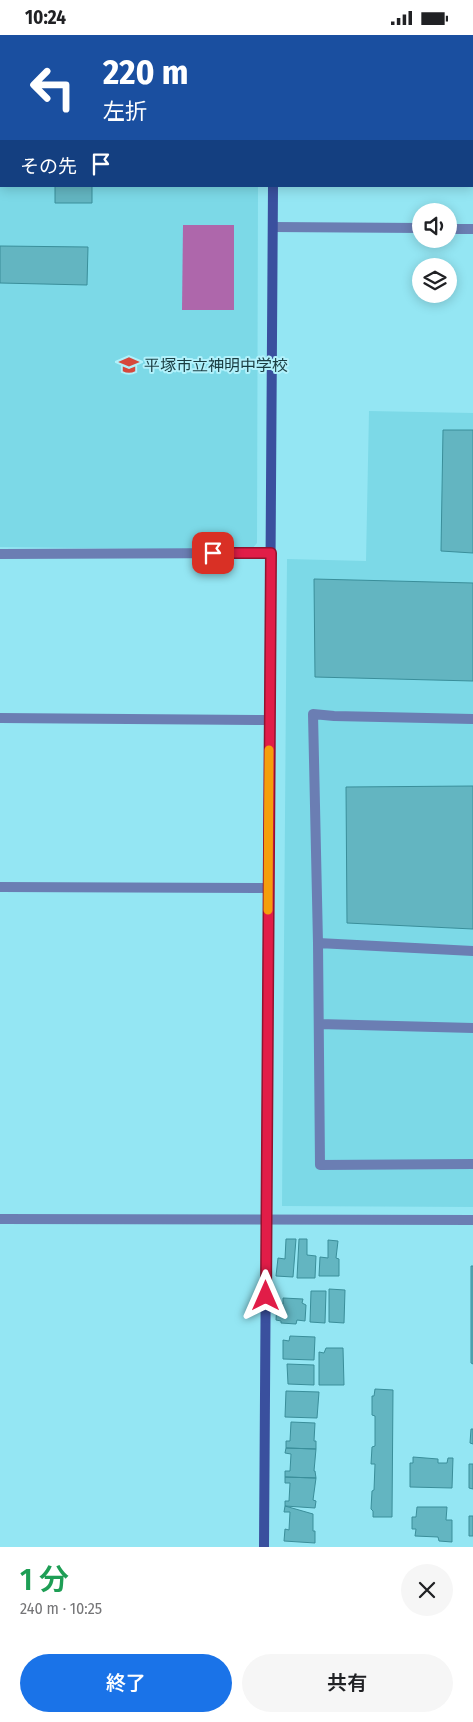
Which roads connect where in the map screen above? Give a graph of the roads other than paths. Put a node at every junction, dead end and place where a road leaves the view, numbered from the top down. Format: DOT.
graph roads {
  1 [pos="273,187"];
  2 [pos="273,227"];
  3 [pos="412,229"];
  4 [pos="457,229"];
  5 [pos="473,229"];
  6 [pos="271,553"];
  7 [pos="0,554"];
  8 [pos="0,718"];
  9 [pos="473,719"];
  10 [pos="270,721"];
  11 [pos="0,887"];
  12 [pos="268,889"];
  13 [pos="318,943"];
  14 [pos="473,951"];
  15 [pos="319,1024"];
  16 [pos="473,1028"];
  17 [pos="473,1165"];
  18 [pos="0,1219"];
  19 [pos="266,1219"];
  20 [pos="473,1221"];
  21 [pos="264,1547"];
  1 -- 2 [label="street"];
  2 -- 3 [label="street"];
  2 -- 6 [label="street"];
  4 -- 5 [label="street"];
  6 -- 7 [label="street"];
  6 -- 10 [label="street"];
  8 -- 10 [label="street"];
  9 -- 13 [label="street"];
  10 -- 12 [label="street"];
  11 -- 12 [label="street"];
  12 -- 19 [label="street"];
  13 -- 14 [label="street"];
  13 -- 15 [label="street"];
  15 -- 16 [label="street"];
  15 -- 17 [label="street"];
  18 -- 19 [label="street"];
  19 -- 20 [label="street"];
  19 -- 21 [label="street"];
}
